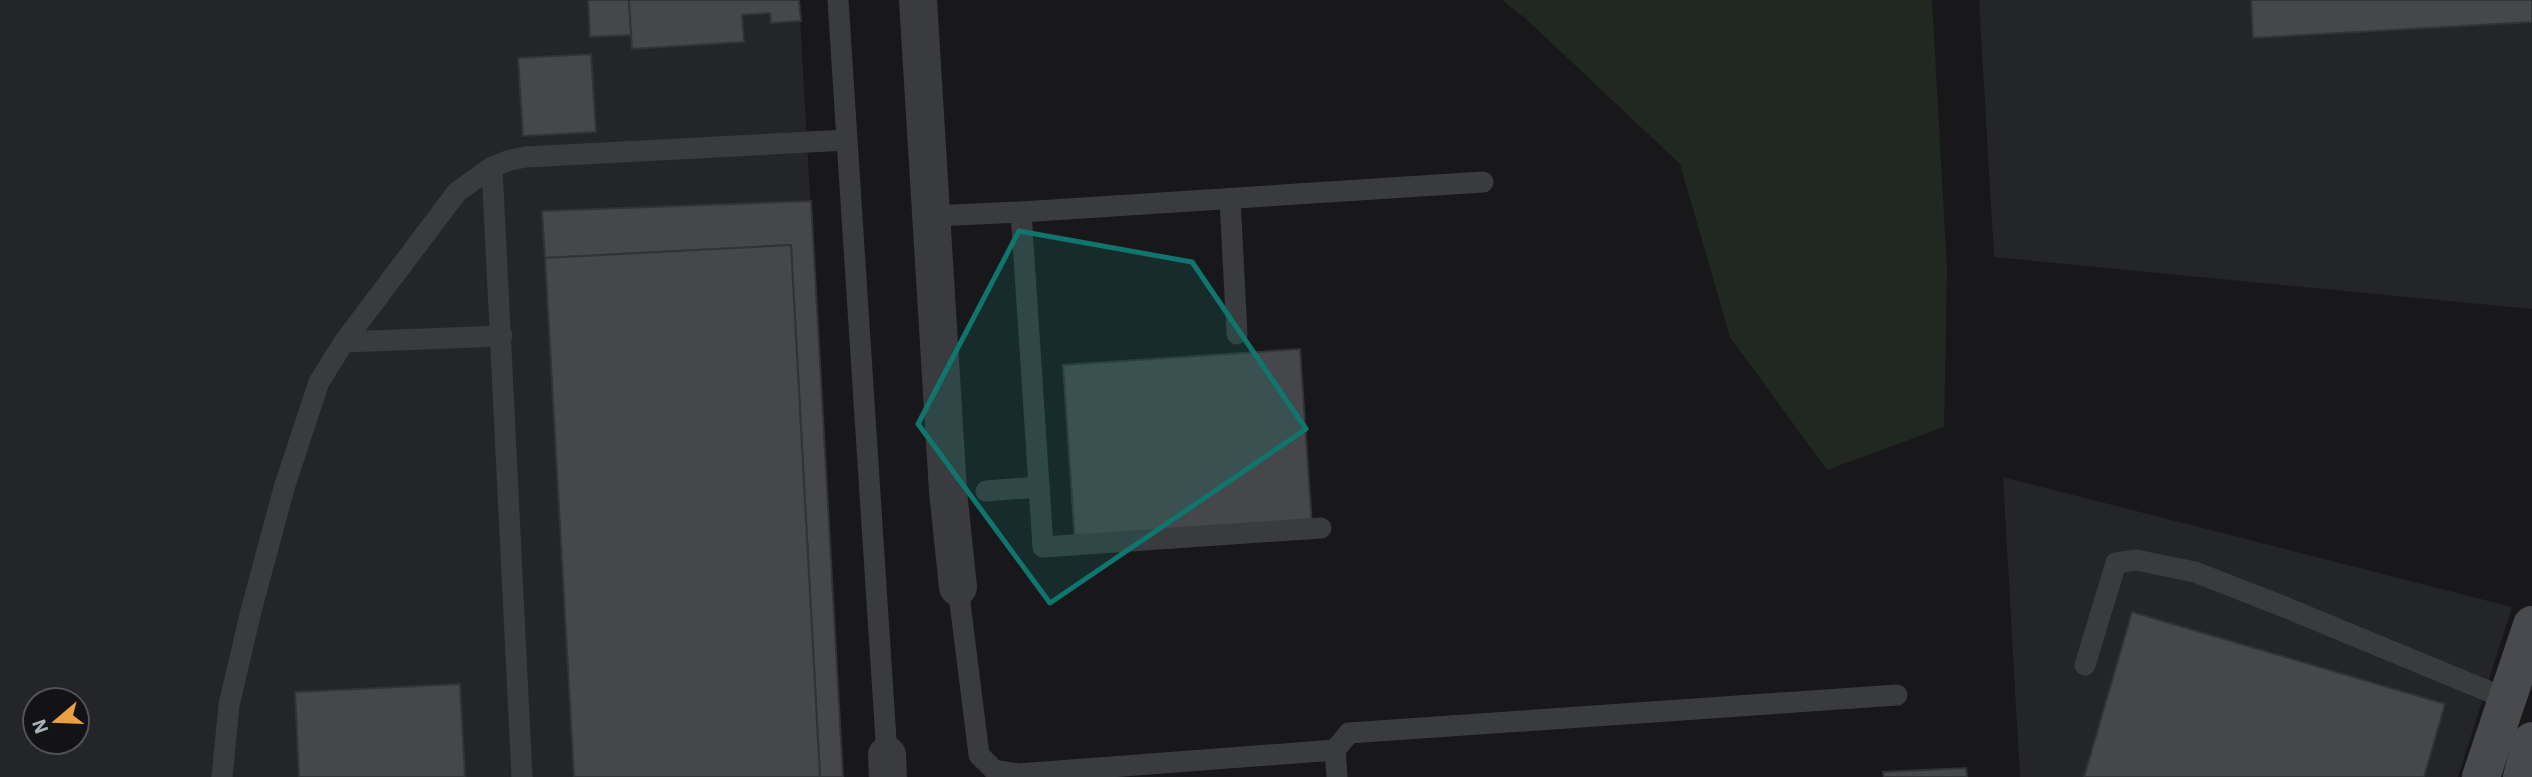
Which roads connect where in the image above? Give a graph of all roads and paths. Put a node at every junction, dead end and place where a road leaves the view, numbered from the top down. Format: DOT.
graph roads {
  1 [pos="838,0"];
  2 [pos="918,0"];
  3 [pos="847,140"];
  4 [pos="492,167"];
  5 [pos="1483,182"];
  6 [pos="1230,199"];
  7 [pos="1021,212"];
  8 [pos="931,216"];
  9 [pos="1237,334"];
  10 [pos="502,336"];
  11 [pos="344,342"];
  12 [pos="1038,487"];
  13 [pos="986,491"];
  14 [pos="1321,528"];
  15 [pos="958,587"];
  16 [pos="2532,625"];
  17 [pos="2085,665"];
  18 [pos="1897,695"];
  19 [pos="2520,704"];
  20 [pos="2532,741"];
  21 [pos="1335,750"];
  22 [pos="887,766"];
  23 [pos="222,777"];
  24 [pos="522,777"];
  25 [pos="1337,777"];
  26 [pos="2481,777"];
  27 [pos="2522,777"];
  1 -- 3 [label="lane"];
  2 -- 8 [label="street"];
  3 -- 4 [label="lane"];
  3 -- 22 [label="lane"];
  4 -- 10 [label="lane"];
  4 -- 11 [label="lane"];
  5 -- 6 [label="lane"];
  6 -- 7 [label="lane"];
  6 -- 9 [label="lane"];
  7 -- 8 [label="lane"];
  7 -- 12 [label="lane"];
  8 -- 15 [label="street"];
  10 -- 11 [label="lane"];
  10 -- 24 [label="lane"];
  11 -- 23 [label="lane"];
  12 -- 13 [label="lane"];
  12 -- 14 [label="lane"];
  15 -- 21 [label="lane"];
  16 -- 19 [label="main road"];
  17 -- 19 [label="lane"];
  18 -- 21 [label="lane"];
  19 -- 26 [label="main road"];
  20 -- 27 [label="main road"];
  21 -- 25 [label="lane"];
}
